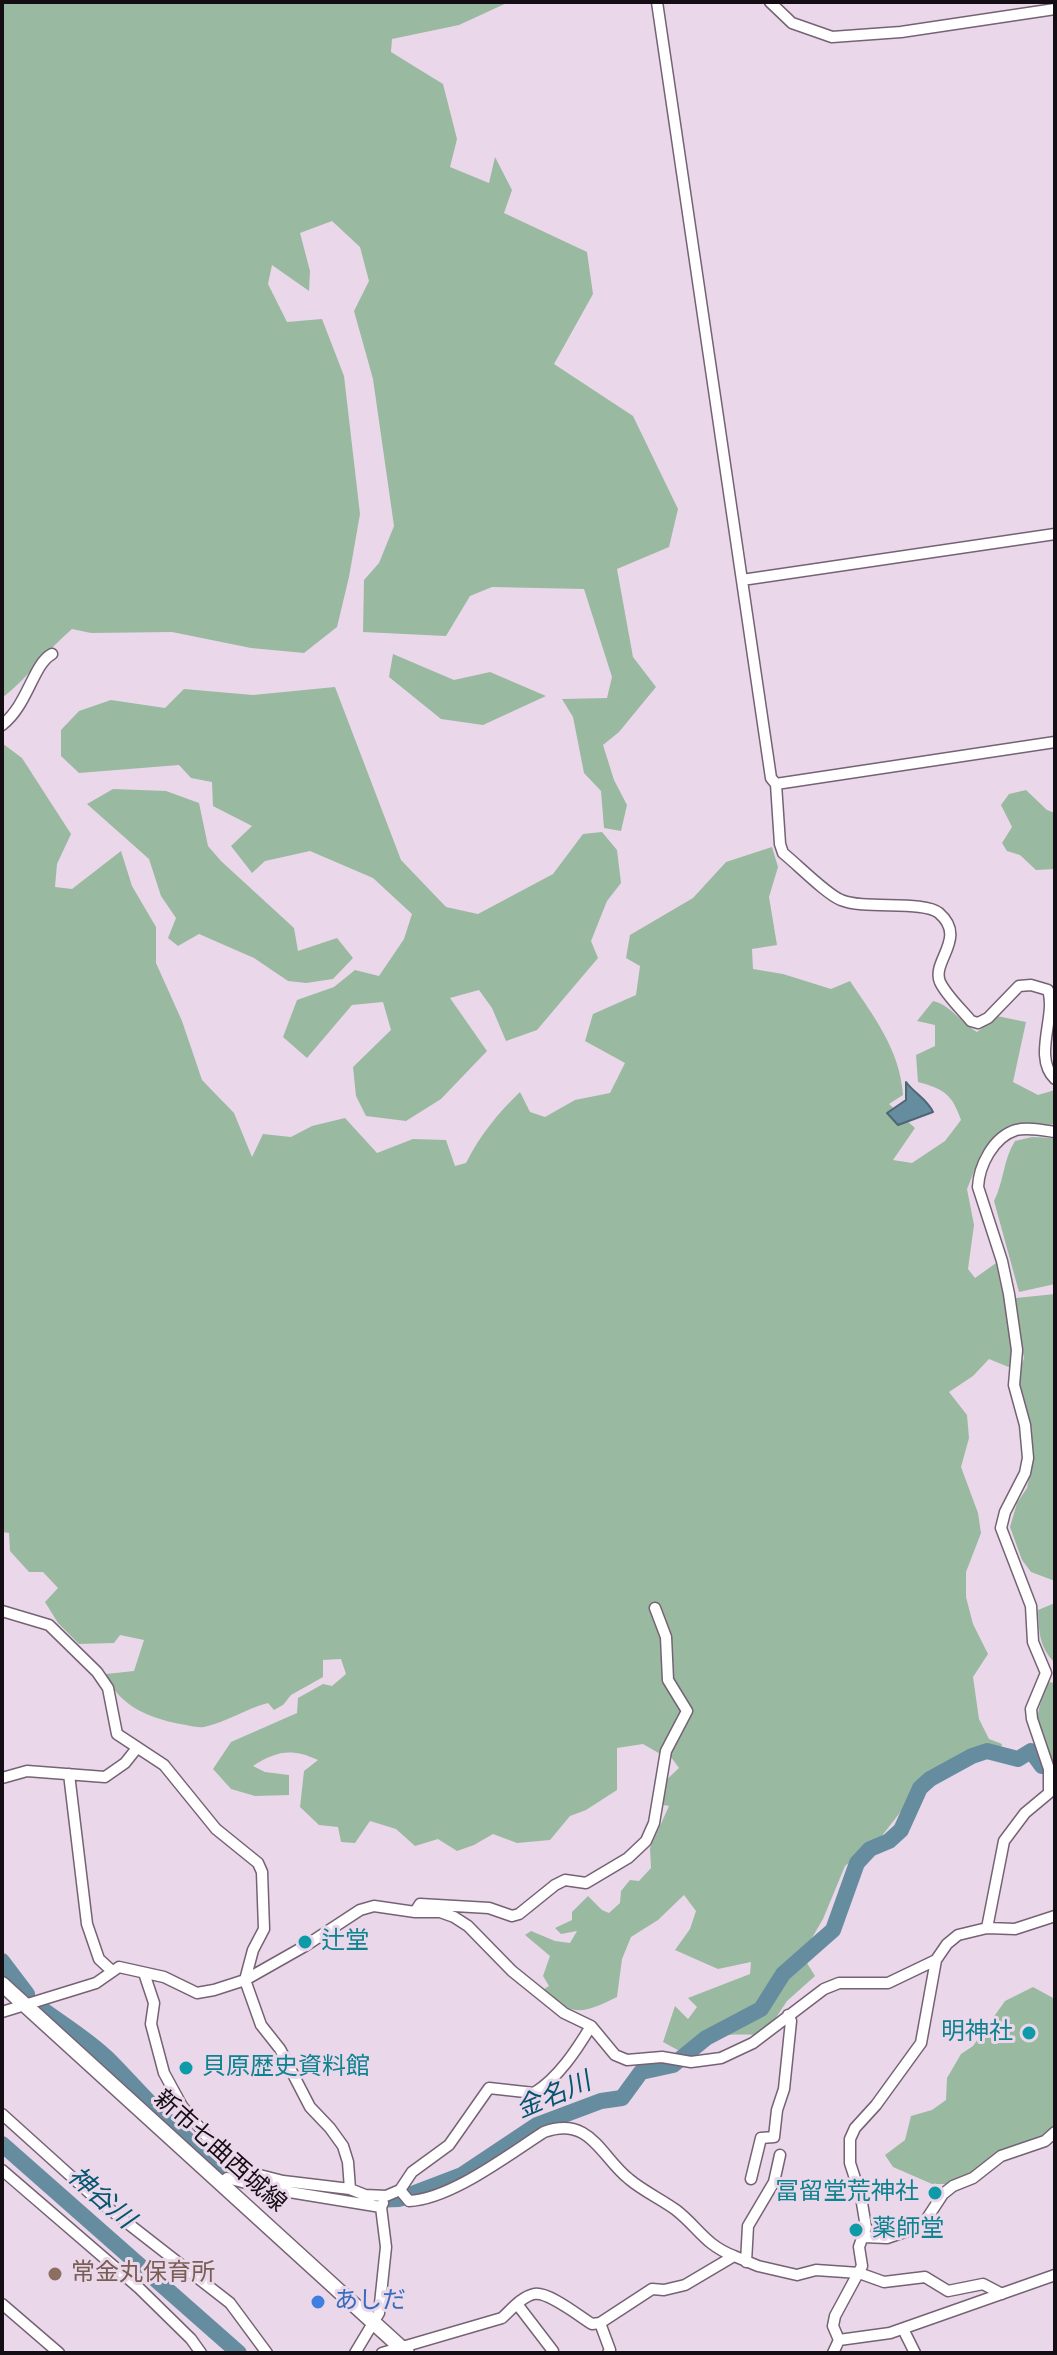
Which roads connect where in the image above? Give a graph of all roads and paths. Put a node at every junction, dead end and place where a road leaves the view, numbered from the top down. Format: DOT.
graph roads {
  1 [pos="657,2"];
  2 [pos="770,2"];
  3 [pos="1055,9"];
  4 [pos="1055,534"];
  5 [pos="742,580"];
  6 [pos="52,654"];
  7 [pos="2,725"];
  8 [pos="1055,742"];
  9 [pos="776,784"];
  10 [pos="1055,1079"];
  11 [pos="1055,1132"];
  12 [pos="655,1608"];
  13 [pos="2,1611"];
  14 [pos="137,1748"];
  15 [pos="69,1774"];
  16 [pos="2,1778"];
  17 [pos="415,1912"];
  18 [pos="1055,1916"];
  19 [pos="987,1928"];
  20 [pos="936,1960"];
  21 [pos="112,1971"];
  22 [pos="144,1973"];
  23 [pos="245,1980"];
  24 [pos="2,1984"];
  25 [pos="24,2004"];
  26 [pos="2,2012"];
  27 [pos="788,2015"];
  28 [pos="591,2026"];
  29 [pos="2,2114"];
  30 [pos="1055,2132"];
  31 [pos="780,2155"];
  32 [pos="2,2170"];
  33 [pos="751,2179"];
  34 [pos="221,2183"];
  35 [pos="350,2189"];
  36 [pos="400,2190"];
  37 [pos="383,2202"];
  38 [pos="864,2237"];
  39 [pos="734,2256"];
  40 [pos="746,2262"];
  41 [pos="859,2273"];
  42 [pos="1055,2275"];
  43 [pos="1002,2294"];
  44 [pos="2,2304"];
  45 [pos="517,2304"];
  46 [pos="372,2322"];
  47 [pos="600,2323"];
  48 [pos="903,2329"];
  49 [pos="839,2340"];
  50 [pos="404,2351"];
  51 [pos="553,2351"];
  52 [pos="59,2353"];
  53 [pos="201,2353"];
  54 [pos="267,2353"];
  55 [pos="355,2353"];
  56 [pos="382,2353"];
  57 [pos="608,2353"];
  58 [pos="833,2353"];
  59 [pos="915,2353"];
  1 -- 5 [label="street"];
  2 -- 3 [label="street"];
  4 -- 5 [label="street"];
  5 -- 9 [label="street"];
  6 -- 7 [label="street"];
  8 -- 9 [label="street"];
  9 -- 10 [label="street"];
  11 -- 19 [label="street"];
  12 -- 17 [label="street"];
  13 -- 14 [label="street"];
  14 -- 15 [label="street"];
  14 -- 23 [label="street"];
  15 -- 16 [label="street"];
  15 -- 21 [label="street"];
  17 -- 23 [label="street"];
  17 -- 28 [label="street"];
  18 -- 19 [label="street"];
  19 -- 20 [label="street"];
  20 -- 27 [label="street"];
  20 -- 38 [label="street"];
  21 -- 22 [label="street"];
  21 -- 25 [label="street"];
  22 -- 23 [label="street"];
  22 -- 35 [label="street"];
  23 -- 35 [label="street"];
  24 -- 25 [label="main road, 新市七曲西城線"];
  25 -- 26 [label="street"];
  25 -- 34 [label="main road, 新市七曲西城線"];
  27 -- 28 [label="street"];
  27 -- 33 [label="street"];
  28 -- 36 [label="street"];
  29 -- 54 [label="street"];
  30 -- 38 [label="street"];
  31 -- 40 [label="street"];
  32 -- 53 [label="street"];
  34 -- 37 [label="street"];
  34 -- 46 [label="main road, 新市七曲西城線"];
  35 -- 37 [label="street"];
  36 -- 37 [label="street"];
  36 -- 39 [label="street"];
  37 -- 46 [label="street"];
  38 -- 41 [label="street"];
  39 -- 40 [label="street"];
  39 -- 47 [label="street"];
  40 -- 41 [label="street"];
  41 -- 43 [label="street"];
  41 -- 49 [label="street"];
  42 -- 43 [label="street"];
  43 -- 48 [label="street"];
  44 -- 52 [label="street"];
  45 -- 47 [label="street"];
  45 -- 50 [label="street"];
  45 -- 51 [label="street"];
  46 -- 50 [label="main road, 新市七曲西城線"];
  46 -- 55 [label="street"];
  47 -- 57 [label="street"];
  48 -- 49 [label="street"];
  48 -- 59 [label="street"];
  49 -- 58 [label="street"];
  50 -- 56 [label="street"];
}
